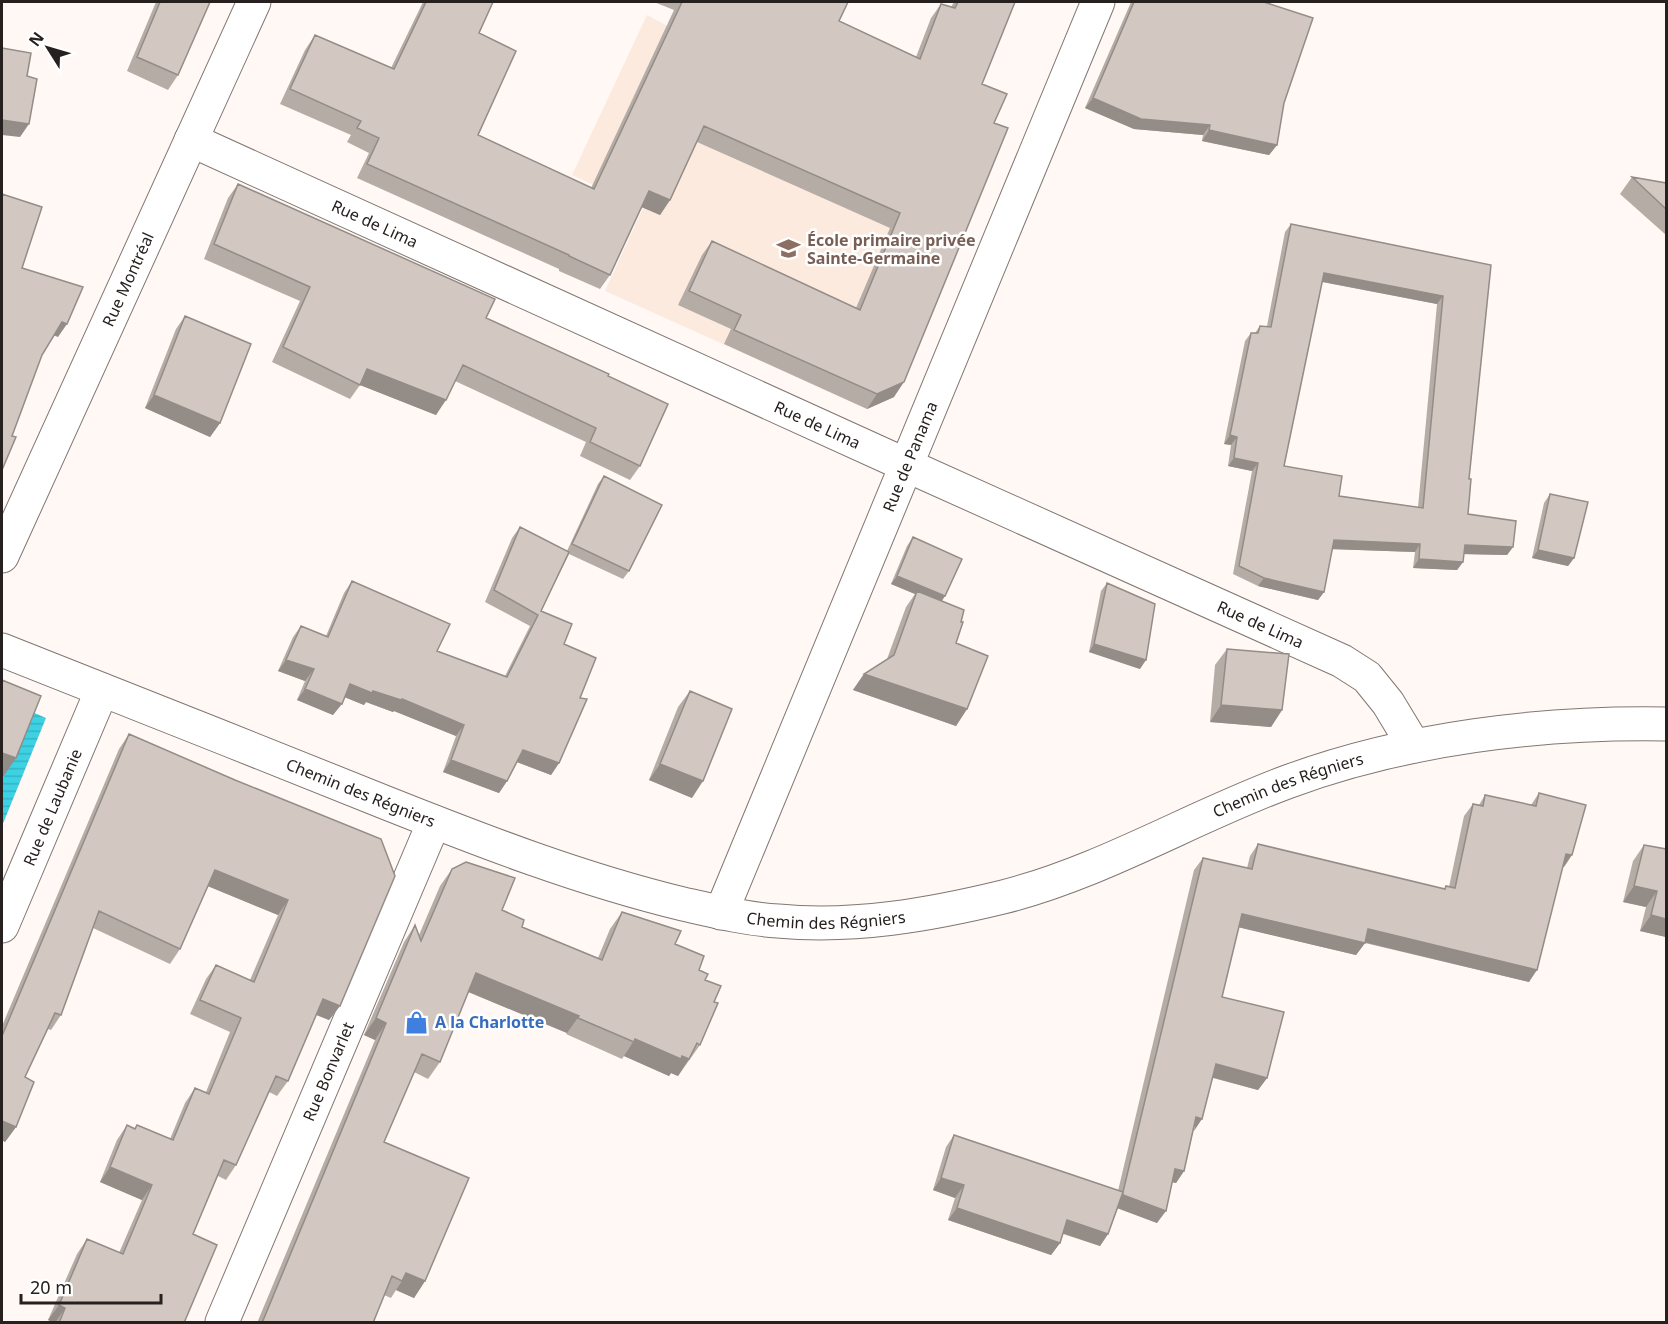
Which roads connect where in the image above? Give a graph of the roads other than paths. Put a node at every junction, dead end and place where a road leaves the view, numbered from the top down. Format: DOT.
graph roads {
  1 [pos="254,2"];
  2 [pos="1098,2"];
  3 [pos="191,140"];
  4 [pos="906,465"];
  5 [pos="2,556"];
  6 [pos="2,650"];
  7 [pos="102,690"];
  8 [pos="1666,724"];
  9 [pos="1414,746"];
  10 [pos="434,822"];
  11 [pos="721,913"];
  12 [pos="2,926"];
  13 [pos="222,1323"];
  1 -- 3 [label="street, Rue Montréal"];
  2 -- 4 [label="street, Rue de Panama"];
  3 -- 4 [label="street, Rue de Lima"];
  3 -- 5 [label="street, Rue Montréal"];
  4 -- 9 [label="street, Rue de Lima"];
  4 -- 11 [label="street, Rue de Panama"];
  6 -- 7 [label="street, Chemin des Régniers"];
  7 -- 10 [label="street, Chemin des Régniers"];
  7 -- 12 [label="street, Rue de Laubanie"];
  8 -- 9 [label="street, Chemin des Régniers"];
  9 -- 11 [label="street, Chemin des Régniers"];
  10 -- 11 [label="street, Chemin des Régniers"];
  10 -- 13 [label="street, Rue Bonvarlet"];
}
